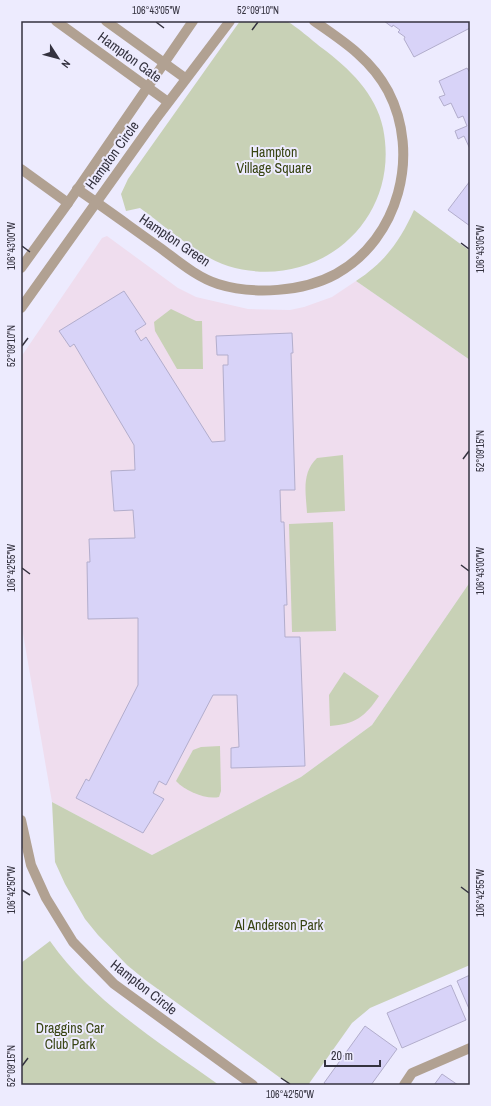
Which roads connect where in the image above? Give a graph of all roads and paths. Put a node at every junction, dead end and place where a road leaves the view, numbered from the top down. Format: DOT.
graph roads {
  1 [pos="56,21"];
  2 [pos="106,21"];
  3 [pos="193,21"];
  4 [pos="230,21"];
  5 [pos="314,21"];
  6 [pos="164,63"];
  7 [pos="185,78"];
  8 [pos="147,86"];
  9 [pos="168,102"];
  10 [pos="21,169"];
  11 [pos="77,189"];
  12 [pos="96,202"];
  13 [pos="68,203"];
  14 [pos="21,268"];
  15 [pos="21,308"];
  16 [pos="21,820"];
  17 [pos="470,1048"];
  18 [pos="253,1085"];
  19 [pos="404,1085"];
  1 -- 8 [label="street, Hampton Gate"];
  2 -- 6 [label="street, Hampton Gate"];
  3 -- 6 [label="street, Hampton Circle"];
  4 -- 7 [label="street, Hampton Circle"];
  5 -- 12 [label="street, Hampton Green"];
  6 -- 7 [label="street, Hampton Gate"];
  6 -- 8 [label="street, Hampton Circle"];
  7 -- 9 [label="street, Hampton Circle"];
  8 -- 9 [label="street, Hampton Gate"];
  8 -- 11 [label="street, Hampton Circle"];
  9 -- 12 [label="street, Hampton Circle"];
  10 -- 13 [label="street"];
  11 -- 12 [label="street, Hampton Green"];
  11 -- 13 [label="street, Hampton Circle"];
  12 -- 15 [label="street, Hampton Circle"];
  13 -- 14 [label="street, Hampton Circle"];
  16 -- 18 [label="street, Hampton Circle"];
  17 -- 19 [label="street"];
}
